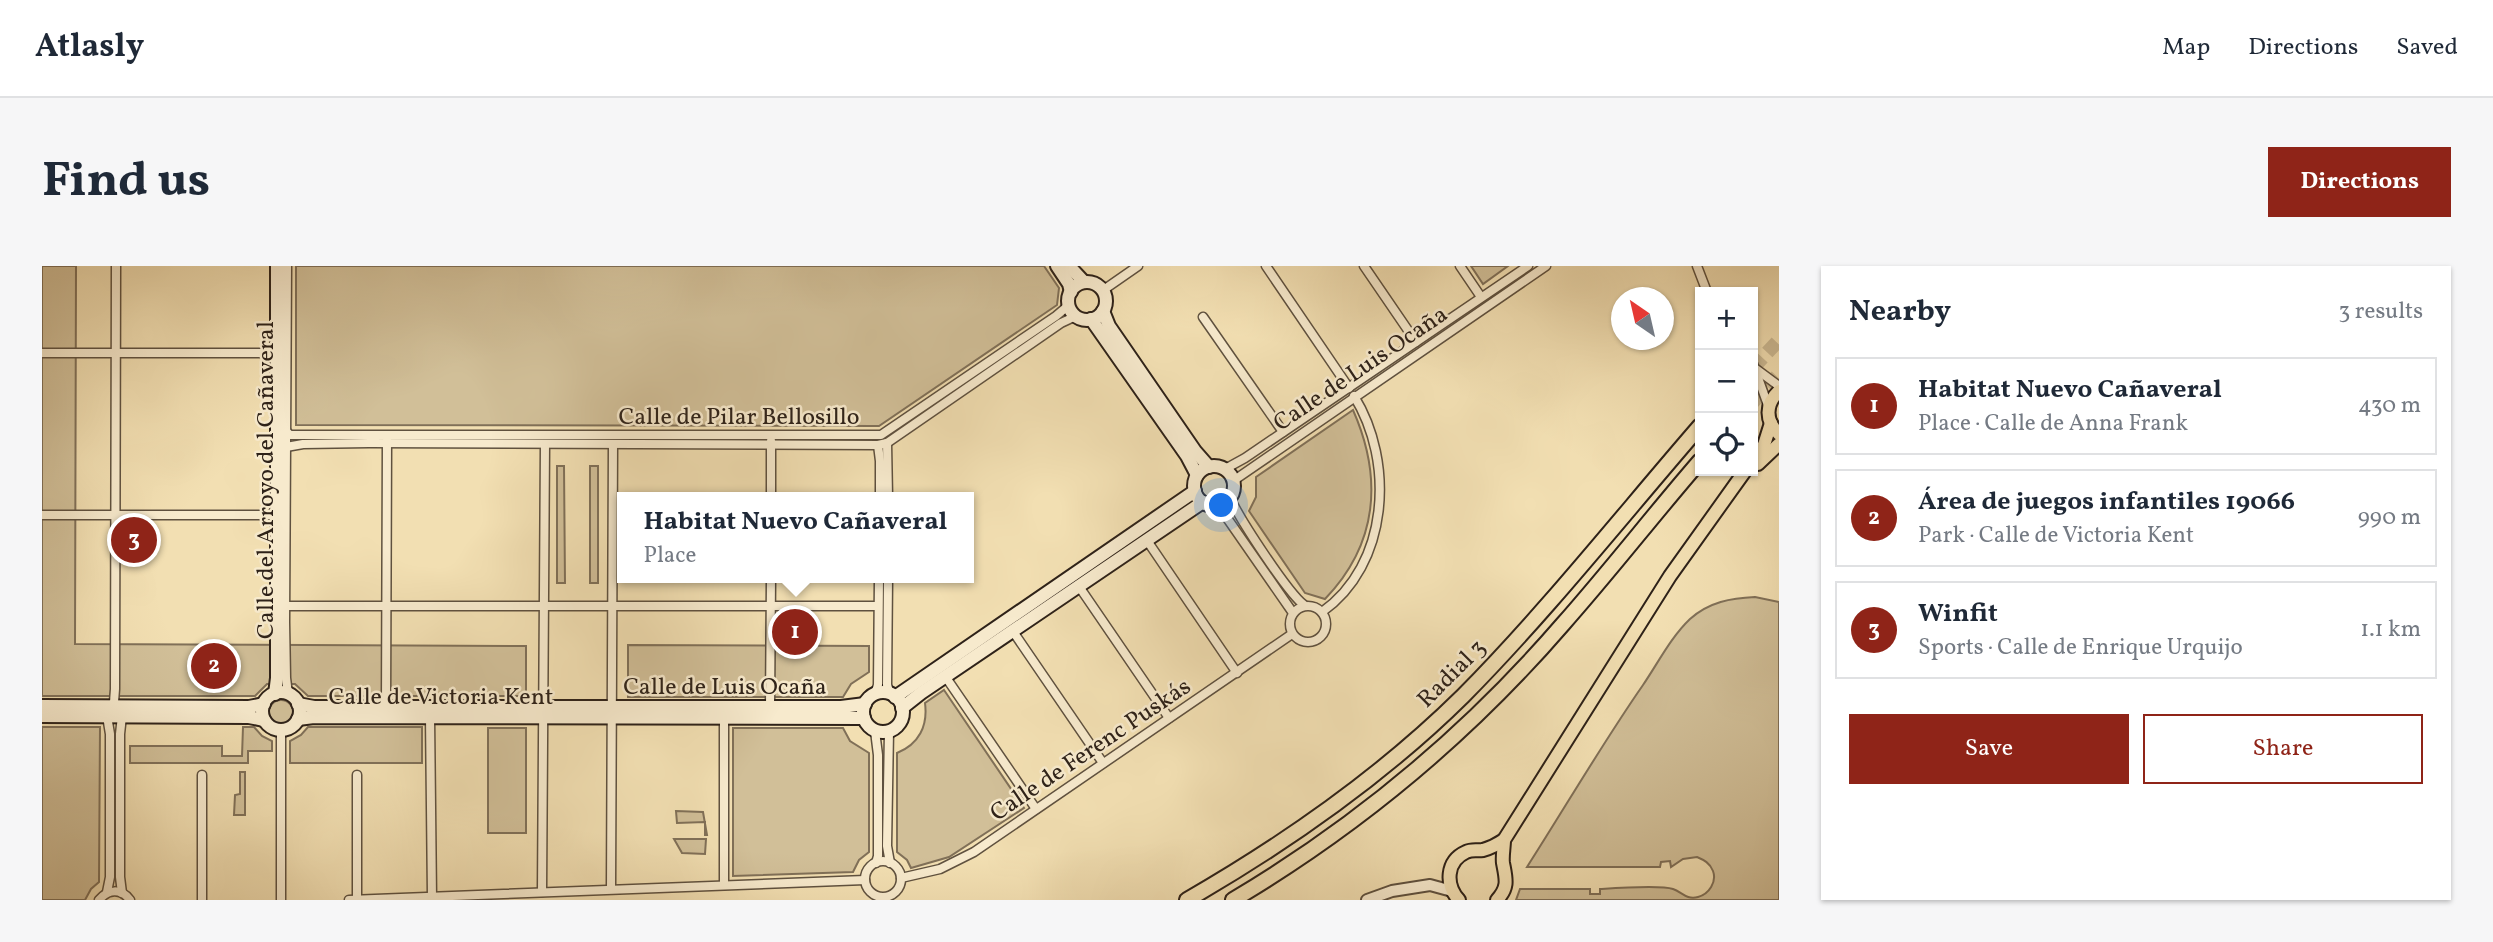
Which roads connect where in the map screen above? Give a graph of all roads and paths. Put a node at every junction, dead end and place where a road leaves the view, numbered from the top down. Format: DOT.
graph roads {
  1 [pos="116,266"];
  2 [pos="277,266"];
  3 [pos="287,266"];
  4 [pos="1057,266"];
  5 [pos="1069,266"];
  6 [pos="1138,266"];
  7 [pos="1266,266"];
  8 [pos="1364,266"];
  9 [pos="1460,266"];
  10 [pos="1528,266"];
  11 [pos="1546,266"];
  12 [pos="1697,266"];
  13 [pos="1084,282"];
  14 [pos="1705,287"];
  15 [pos="1102,291"];
  16 [pos="1071,292"];
  17 [pos="1482,297"];
  18 [pos="1072,311"];
  19 [pos="1102,311"];
  20 [pos="1203,317"];
  21 [pos="1091,319"];
  22 [pos="1416,342"];
  23 [pos="42,353"];
  24 [pos="116,353"];
  25 [pos="276,353"];
  26 [pos="1758,371"];
  27 [pos="1758,378"];
  28 [pos="1349,388"];
  29 [pos="1779,389"];
  30 [pos="1354,396"];
  31 [pos="1769,408"];
  32 [pos="1770,423"];
  33 [pos="286,431"];
  34 [pos="1283,432"];
  35 [pos="1695,432"];
  36 [pos="1779,434"];
  37 [pos="387,439"];
  38 [pos="771,440"];
  39 [pos="545,444"];
  40 [pos="613,444"];
  41 [pos="882,444"];
  42 [pos="1779,444"];
  43 [pos="286,447"];
  44 [pos="1758,454"];
  45 [pos="1758,464"];
  46 [pos="1209,467"];
  47 [pos="1695,467"];
  48 [pos="1224,469"];
  49 [pos="1197,475"];
  50 [pos="1741,476"];
  51 [pos="1747,476"];
  52 [pos="1233,481"];
  53 [pos="771,492"];
  54 [pos="880,492"];
  55 [pos="887,492"];
  56 [pos="1199,497"];
  57 [pos="1230,497"];
  58 [pos="1723,502"];
  59 [pos="1218,505"];
  60 [pos="277,514"];
  61 [pos="42,515"];
  62 [pos="116,515"];
  63 [pos="1146,538"];
  64 [pos="771,583"];
  65 [pos="879,583"];
  66 [pos="888,583"];
  67 [pos="1078,585"];
  68 [pos="544,605"];
  69 [pos="611,605"];
  70 [pos="286,606"];
  71 [pos="387,606"];
  72 [pos="771,606"];
  73 [pos="878,606"];
  74 [pos="1304,606"];
  75 [pos="1322,612"];
  76 [pos="1293,613"];
  77 [pos="1012,630"];
  78 [pos="1292,634"];
  79 [pos="1237,673"];
  80 [pos="945,676"];
  81 [pos="275,694"];
  82 [pos="288,694"];
  83 [pos="876,694"];
  84 [pos="896,700"];
  85 [pos="264,704"];
  86 [pos="298,704"];
  87 [pos="865,704"];
  88 [pos="42,706"];
  89 [pos="386,707"];
  90 [pos="771,707"];
  91 [pos="108,711"];
  92 [pos="544,712"];
  93 [pos="584,712"];
  94 [pos="611,712"];
  95 [pos="42,716"];
  96 [pos="122,716"];
  97 [pos="430,717"];
  98 [pos="724,717"];
  99 [pos="864,718"];
  100 [pos="298,719"];
  101 [pos="1169,719"];
  102 [pos="264,720"];
  103 [pos="281,730"];
  104 [pos="875,730"];
  105 [pos="889,731"];
  106 [pos="1103,763"];
  107 [pos="202,775"];
  108 [pos="357,775"];
  109 [pos="1036,809"];
  110 [pos="1504,841"];
  111 [pos="1483,850"];
  112 [pos="876,863"];
  113 [pos="890,863"];
  114 [pos="1503,864"];
  115 [pos="1450,871"];
  116 [pos="901,878"];
  117 [pos="864,880"];
  118 [pos="724,885"];
  119 [pos="1430,885"];
  120 [pos="611,889"];
  121 [pos="107,892"];
  122 [pos="122,892"];
  123 [pos="542,892"];
  124 [pos="1456,895"];
  125 [pos="432,897"];
  126 [pos="1501,898"];
  127 [pos="99,900"];
  128 [pos="130,900"];
  129 [pos="202,900"];
  130 [pos="281,900"];
  131 [pos="349,900"];
  132 [pos="357,900"];
  133 [pos="1187,900"];
  134 [pos="1233,900"];
  135 [pos="1367,900"];
  1 -- 24 [label="street"];
  2 -- 25 [label="main road, Calle del Arroyo del Cañaveral"];
  3 -- 33 [label="street, Calle del Arroyo del Cañaveral"];
  4 -- 16 [label="main road"];
  5 -- 13 [label="main road"];
  6 -- 15 [label="street"];
  7 -- 28 [label="street"];
  8 -- 22 [label="street"];
  9 -- 17 [label="street"];
  10 -- 17 [label="street, Calle de Luis Ocaña"];
  11 -- 30 [label="street, Calle de Luis Ocaña"];
  12 -- 14 [label="street"];
  13 -- 15 [label="main road"];
  13 -- 16 [label="main road"];
  15 -- 19 [label="main road"];
  16 -- 18 [label="main road"];
  17 -- 22 [label="street, Calle de Luis Ocaña"];
  18 -- 21 [label="main road"];
  18 -- 38 [label="street, Calle de Pilar Bellosillo"];
  18 -- 41 [label="street, Calle de Pilar Bellosillo"];
  19 -- 21 [label="main road"];
  19 -- 46 [label="main road"];
  20 -- 34 [label="street"];
  21 -- 49 [label="main road"];
  22 -- 28 [label="street, Calle de Luis Ocaña"];
  23 -- 24 [label="street"];
  24 -- 25 [label="street"];
  24 -- 62 [label="street"];
  25 -- 60 [label="main road, Calle del Arroyo del Cañaveral"];
  26 -- 29 [label="street"];
  27 -- 31 [label="street"];
  28 -- 34 [label="street, Calle de Luis Ocaña"];
  29 -- 31 [label="main road"];
  30 -- 52 [label="street, Calle de Luis Ocaña"];
  30 -- 75 [label="street"];
  31 -- 32 [label="main road"];
  32 -- 36 [label="main road"];
  32 -- 44 [label="main road"];
  33 -- 37 [label="street"];
  33 -- 43 [label="street, Calle del Arroyo del Cañaveral"];
  34 -- 48 [label="street, Calle de Luis Ocaña"];
  35 -- 133 [label="highway, Radial 3"];
  37 -- 38 [label="street, Calle de Pilar Bellosillo"];
  37 -- 39 [label="street, Calle de Pilar Bellosillo"];
  37 -- 43 [label="street"];
  37 -- 71 [label="street"];
  38 -- 40 [label="street, Calle de Pilar Bellosillo"];
  38 -- 41 [label="street, Calle de Pilar Bellosillo"];
  38 -- 53 [label="street"];
  39 -- 40 [label="street, Calle de Pilar Bellosillo"];
  39 -- 68 [label="street"];
  40 -- 69 [label="street"];
  41 -- 54 [label="street"];
  41 -- 55 [label="street"];
  42 -- 45 [label="main road"];
  43 -- 70 [label="street, Calle del Arroyo del Cañaveral"];
  46 -- 48 [label="main road"];
  46 -- 49 [label="main road"];
  47 -- 134 [label="highway, Radial 3"];
  48 -- 52 [label="main road"];
  49 -- 56 [label="main road"];
  50 -- 58 [label="main road"];
  51 -- 58 [label="main road"];
  52 -- 57 [label="main road"];
  56 -- 59 [label="main road"];
  56 -- 63 [label="main road"];
  56 -- 84 [label="main road"];
  57 -- 59 [label="main road"];
  57 -- 74 [label="street"];
  58 -- 110 [label="main road"];
  59 -- 76 [label="street"];
  60 -- 62 [label="street"];
  60 -- 81 [label="main road, Calle del Arroyo del Cañaveral"];
  61 -- 62 [label="street"];
  62 -- 91 [label="street"];
  63 -- 67 [label="main road"];
  63 -- 79 [label="street"];
  64 -- 72 [label="street"];
  65 -- 73 [label="street"];
  66 -- 84 [label="street"];
  67 -- 77 [label="main road"];
  67 -- 101 [label="street"];
  68 -- 69 [label="street"];
  68 -- 71 [label="street"];
  68 -- 92 [label="street"];
  69 -- 72 [label="street"];
  69 -- 94 [label="street"];
  70 -- 71 [label="street"];
  70 -- 82 [label="street, Calle del Arroyo del Cañaveral"];
  71 -- 89 [label="street"];
  72 -- 73 [label="street"];
  72 -- 90 [label="street"];
  73 -- 83 [label="street"];
  74 -- 75 [label="street"];
  74 -- 76 [label="street"];
  75 -- 78 [label="street"];
  76 -- 78 [label="street"];
  77 -- 80 [label="main road"];
  77 -- 106 [label="street"];
  78 -- 79 [label="street, Calle de Ferenc Puskás"];
  79 -- 101 [label="street, Calle de Ferenc Puskás"];
  80 -- 84 [label="main road"];
  80 -- 109 [label="street"];
  81 -- 82 [label="main road"];
  81 -- 85 [label="main road"];
  82 -- 86 [label="main road"];
  83 -- 84 [label="main road"];
  83 -- 87 [label="main road"];
  84 -- 105 [label="main road"];
  85 -- 91 [label="main road"];
  85 -- 102 [label="main road"];
  86 -- 89 [label="main road, Calle de Victoria Kent"];
  86 -- 100 [label="main road"];
  87 -- 90 [label="main road, Calle de Luis Ocaña"];
  87 -- 99 [label="main road"];
  88 -- 91 [label="main road"];
  89 -- 92 [label="main road, Calle de Victoria Kent"];
  90 -- 94 [label="main road, Calle de Luis Ocaña"];
  91 -- 95 [label="main road"];
  91 -- 96 [label="main road"];
  91 -- 121 [label="street"];
  92 -- 93 [label="main road, Calle de Victoria Kent"];
  92 -- 97 [label="main road, Calle de Victoria Kent"];
  92 -- 123 [label="street"];
  93 -- 94 [label="main road, Calle de Luis Ocaña"];
  94 -- 98 [label="main road, Calle de Luis Ocaña"];
  94 -- 120 [label="street"];
  96 -- 102 [label="main road"];
  96 -- 122 [label="street"];
  97 -- 100 [label="main road, Calle de Victoria Kent"];
  97 -- 125 [label="street"];
  98 -- 99 [label="main road, Calle de Luis Ocaña"];
  98 -- 118 [label="street"];
  99 -- 104 [label="main road"];
  100 -- 103 [label="main road"];
  101 -- 106 [label="street, Calle de Ferenc Puskás"];
  102 -- 103 [label="main road"];
  103 -- 130 [label="street"];
  104 -- 105 [label="main road"];
  104 -- 112 [label="street"];
  105 -- 113 [label="street"];
  106 -- 109 [label="street, Calle de Ferenc Puskás"];
  107 -- 129 [label="street"];
  108 -- 132 [label="street"];
  109 -- 116 [label="street, Calle de Ferenc Puskás"];
  110 -- 111 [label="main road"];
  110 -- 114 [label="main road"];
  111 -- 114 [label="main road"];
  111 -- 115 [label="main road"];
  112 -- 113 [label="street"];
  112 -- 117 [label="street"];
  113 -- 116 [label="street"];
  114 -- 126 [label="main road"];
  115 -- 119 [label="street"];
  115 -- 124 [label="main road"];
  116 -- 117 [label="street"];
  117 -- 118 [label="street"];
  118 -- 120 [label="street"];
  119 -- 124 [label="street"];
  119 -- 135 [label="street"];
  120 -- 123 [label="street"];
  121 -- 122 [label="street"];
  121 -- 127 [label="street"];
  122 -- 128 [label="street"];
  123 -- 125 [label="street"];
  125 -- 132 [label="street"];
  131 -- 132 [label="street"];
}
